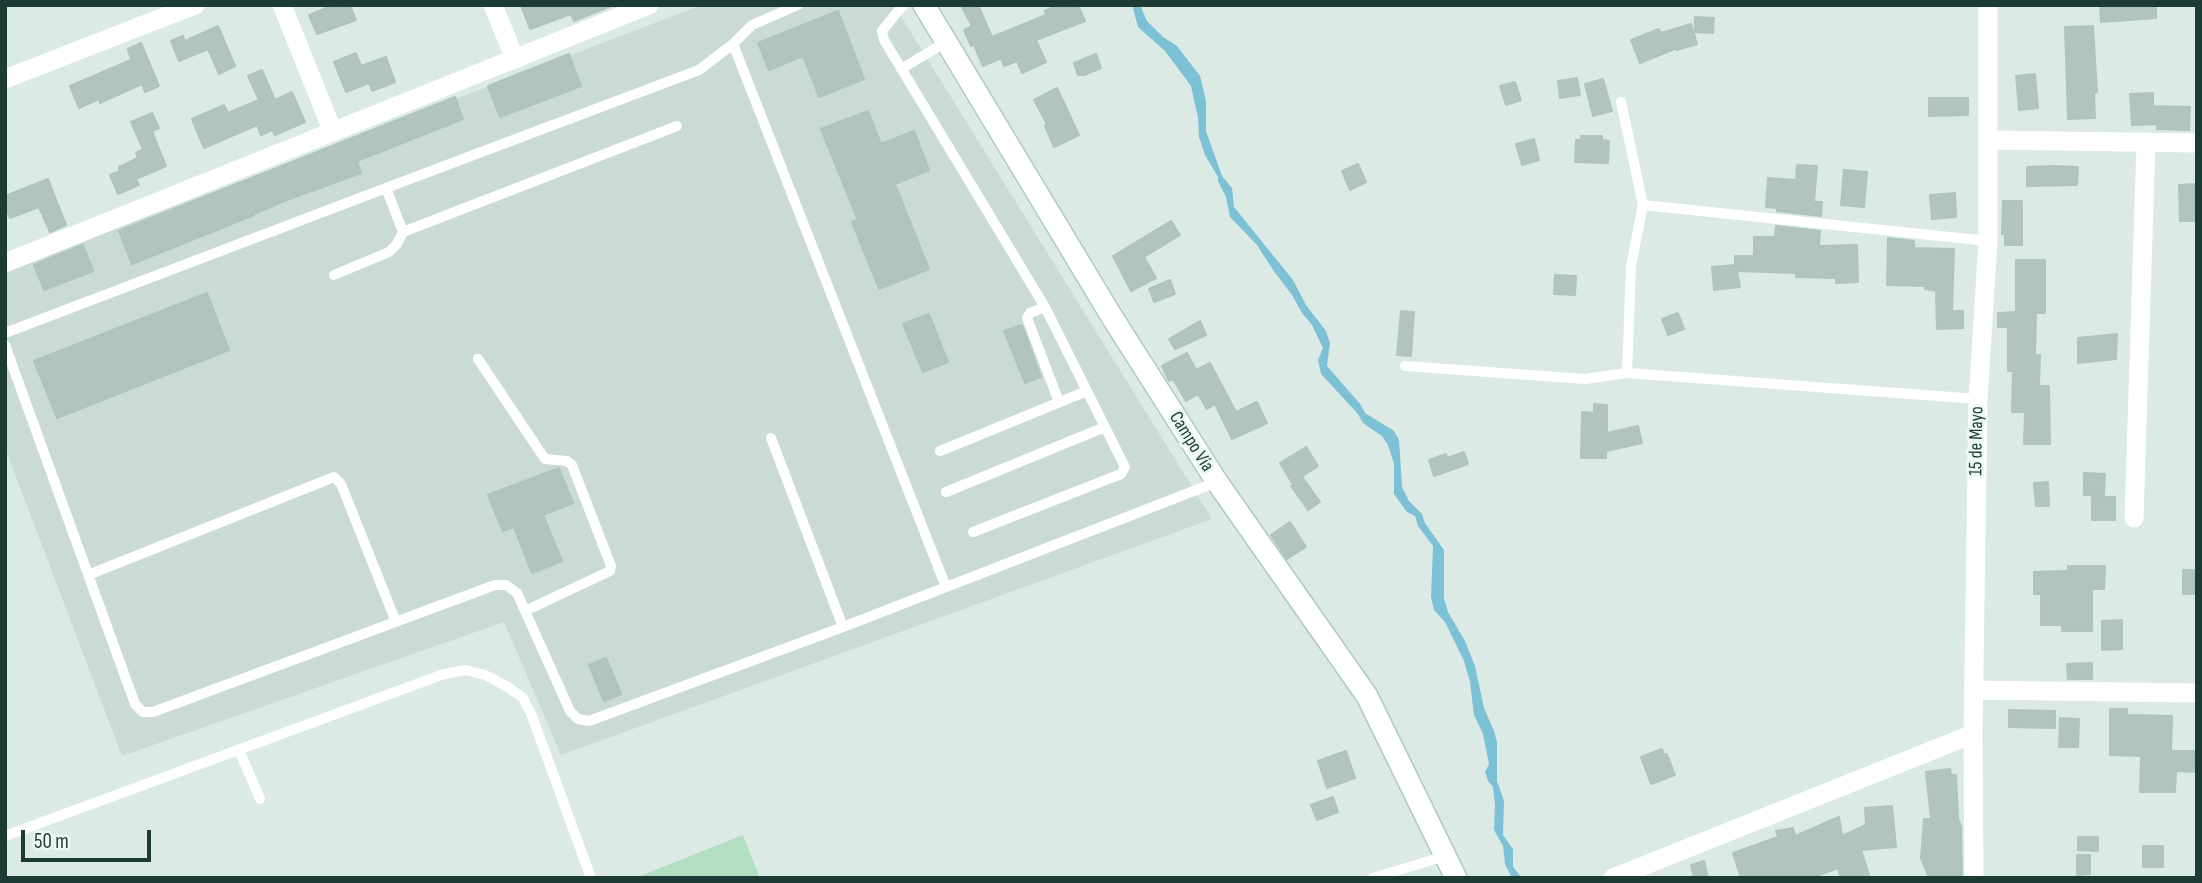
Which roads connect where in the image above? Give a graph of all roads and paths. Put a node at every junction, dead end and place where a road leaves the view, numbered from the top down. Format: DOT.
graph roads {
  1 [pos="195,5"];
  2 [pos="282,5"];
  3 [pos="494,5"];
  4 [pos="649,5"];
  5 [pos="798,5"];
  6 [pos="903,5"];
  7 [pos="924,5"];
  8 [pos="1988,5"];
  9 [pos="946,42"];
  10 [pos="733,44"];
  11 [pos="515,59"];
  12 [pos="901,69"];
  13 [pos="5,79"];
  14 [pos="1621,102"];
  15 [pos="677,126"];
  16 [pos="333,132"];
  17 [pos="1989,140"];
  18 [pos="2146,142"];
  19 [pos="2197,142"];
  20 [pos="386,188"];
  21 [pos="1643,205"];
  22 [pos="403,232"];
  23 [pos="1988,241"];
  24 [pos="5,263"];
  25 [pos="334,275"];
  26 [pos="1045,307"];
  27 [pos="5,333"];
  28 [pos="5,345"];
  29 [pos="478,359"];
  30 [pos="1405,366"];
  31 [pos="1627,373"];
  32 [pos="1087,391"];
  33 [pos="1978,399"];
  34 [pos="1059,402"];
  35 [pos="1105,427"];
  36 [pos="771,438"];
  37 [pos="940,451"];
  38 [pos="1217,482"];
  39 [pos="946,492"];
  40 [pos="2134,518"];
  41 [pos="973,532"];
  42 [pos="88,575"];
  43 [pos="946,587"];
  44 [pos="526,611"];
  45 [pos="396,622"];
  46 [pos="843,627"];
  47 [pos="1974,690"];
  48 [pos="2197,693"];
  49 [pos="1973,734"];
  50 [pos="239,750"];
  51 [pos="260,799"];
  52 [pos="5,836"];
  53 [pos="1445,855"];
  54 [pos="591,878"];
  55 [pos="1373,878"];
  56 [pos="1456,878"];
  57 [pos="1613,878"];
  58 [pos="1974,878"];
  1 -- 13 [label="street"];
  2 -- 16 [label="street"];
  3 -- 11 [label="street"];
  4 -- 11 [label="street"];
  5 -- 10 [label="lane"];
  6 -- 12 [label="lane"];
  7 -- 9 [label="street, Campo Vía"];
  8 -- 17 [label="street, 15 de Mayo"];
  9 -- 12 [label="lane"];
  9 -- 38 [label="street, Campo Vía"];
  10 -- 20 [label="lane"];
  10 -- 43 [label="lane"];
  11 -- 16 [label="street"];
  12 -- 26 [label="lane"];
  14 -- 21 [label="lane"];
  15 -- 22 [label="lane"];
  16 -- 24 [label="street"];
  17 -- 18 [label="street"];
  17 -- 23 [label="street, 15 de Mayo"];
  18 -- 19 [label="street"];
  18 -- 40 [label="street"];
  20 -- 22 [label="lane"];
  20 -- 27 [label="lane"];
  21 -- 23 [label="lane"];
  21 -- 31 [label="lane"];
  22 -- 25 [label="lane"];
  23 -- 33 [label="street, 15 de Mayo"];
  26 -- 32 [label="lane"];
  26 -- 34 [label="lane"];
  28 -- 42 [label="lane"];
  29 -- 44 [label="lane"];
  30 -- 31 [label="lane"];
  31 -- 33 [label="lane"];
  32 -- 34 [label="lane"];
  32 -- 35 [label="lane"];
  33 -- 47 [label="street, 15 de Mayo"];
  34 -- 37 [label="lane"];
  35 -- 39 [label="lane"];
  35 -- 41 [label="lane"];
  36 -- 46 [label="lane"];
  38 -- 43 [label="lane"];
  38 -- 53 [label="street, Campo Vía"];
  42 -- 45 [label="lane"];
  42 -- 45 [label="lane"];
  43 -- 46 [label="lane"];
  44 -- 45 [label="lane"];
  44 -- 46 [label="lane"];
  47 -- 48 [label="street"];
  47 -- 49 [label="street, 15 de Mayo"];
  49 -- 57 [label="street"];
  49 -- 58 [label="street, 15 de Mayo"];
  50 -- 51 [label="lane"];
  50 -- 52 [label="lane"];
  50 -- 54 [label="lane"];
  53 -- 55 [label="lane"];
  53 -- 56 [label="street, Campo Vía"];
}
